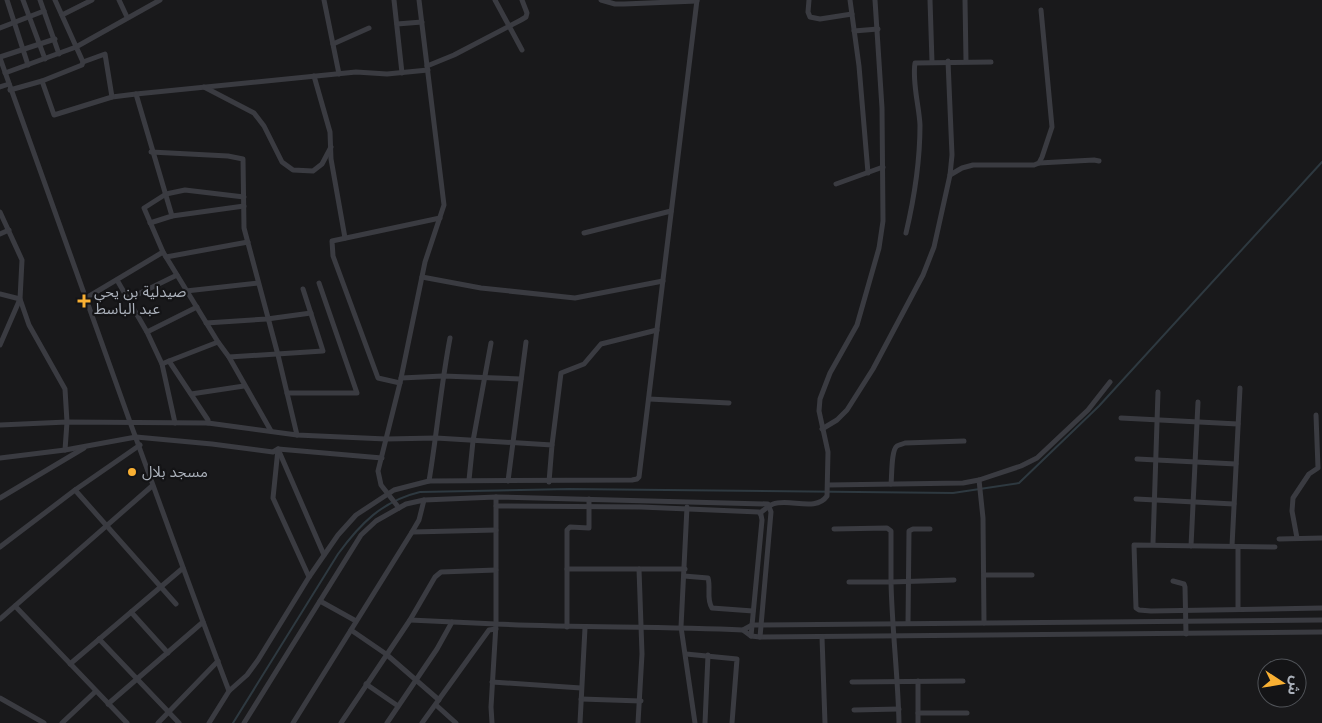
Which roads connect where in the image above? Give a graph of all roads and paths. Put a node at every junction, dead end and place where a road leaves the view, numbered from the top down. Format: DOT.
graph roads {
  1 [pos="7,0"];
  2 [pos="23,0"];
  3 [pos="40,0"];
  4 [pos="55,0"];
  5 [pos="92,0"];
  6 [pos="119,0"];
  7 [pos="160,0"];
  8 [pos="324,0"];
  9 [pos="394,0"];
  10 [pos="420,0"];
  11 [pos="495,0"];
  12 [pos="522,0"];
  13 [pos="601,0"];
  14 [pos="697,0"];
  15 [pos="809,0"];
  16 [pos="850,0"];
  17 [pos="875,0"];
  18 [pos="930,0"];
  19 [pos="965,0"];
  20 [pos="1040,10"];
  21 [pos="44,11"];
  22 [pos="852,14"];
  23 [pos="62,15"];
  24 [pos="29,17"];
  25 [pos="127,18"];
  26 [pos="422,22"];
  27 [pos="14,23"];
  28 [pos="397,24"];
  29 [pos="510,26"];
  30 [pos="0,28"];
  31 [pos="369,28"];
  32 [pos="878,29"];
  33 [pos="854,31"];
  34 [pos="55,39"];
  35 [pos="38,44"];
  36 [pos="333,44"];
  37 [pos="76,47"];
  38 [pos="23,49"];
  39 [pos="522,50"];
  40 [pos="59,54"];
  41 [pos="0,58"];
  42 [pos="45,59"];
  43 [pos="948,61"];
  44 [pos="966,61"];
  45 [pos="83,62"];
  46 [pos="932,62"];
  47 [pos="992,62"];
  48 [pos="28,65"];
  49 [pos="427,68"];
  50 [pos="402,72"];
  51 [pos="5,73"];
  52 [pos="339,74"];
  53 [pos="314,76"];
  54 [pos="42,81"];
  55 [pos="0,87"];
  56 [pos="9,87"];
  57 [pos="204,87"];
  58 [pos="136,94"];
  59 [pos="112,97"];
  60 [pos="331,147"];
  61 [pos="151,152"];
  62 [pos="1100,161"];
  63 [pos="1039,163"];
  64 [pos="883,167"];
  65 [pos="868,173"];
  66 [pos="950,175"];
  67 [pos="836,184"];
  68 [pos="166,194"];
  69 [pos="244,197"];
  70 [pos="244,206"];
  71 [pos="671,211"];
  72 [pos="0,212"];
  73 [pos="172,216"];
  74 [pos="440,218"];
  75 [pos="150,223"];
  76 [pos="9,230"];
  77 [pos="584,233"];
  78 [pos="906,233"];
  79 [pos="0,234"];
  80 [pos="345,238"];
  81 [pos="248,242"];
  82 [pos="165,254"];
  83 [pos="177,275"];
  84 [pos="422,277"];
  85 [pos="117,280"];
  86 [pos="663,281"];
  87 [pos="258,283"];
  88 [pos="319,283"];
  89 [pos="303,289"];
  90 [pos="186,290"];
  91 [pos="0,294"];
  92 [pos="86,298"];
  93 [pos="20,299"];
  94 [pos="128,299"];
  95 [pos="197,307"];
  96 [pos="311,312"];
  97 [pos="268,319"];
  98 [pos="206,323"];
  99 [pos="657,330"];
  100 [pos="148,332"];
  101 [pos="450,338"];
  102 [pos="218,342"];
  103 [pos="526,342"];
  104 [pos="491,343"];
  105 [pos="0,345"];
  106 [pos="278,355"];
  107 [pos="228,357"];
  108 [pos="169,361"];
  109 [pos="162,364"];
  110 [pos="443,376"];
  111 [pos="486,376"];
  112 [pos="521,379"];
  113 [pos="400,381"];
  114 [pos="1110,382"];
  115 [pos="244,386"];
  116 [pos="1240,388"];
  117 [pos="1158,392"];
  118 [pos="287,393"];
  119 [pos="191,394"];
  120 [pos="649,399"];
  121 [pos="1198,402"];
  122 [pos="729,403"];
  123 [pos="1316,415"];
  124 [pos="1121,418"];
  125 [pos="1157,420"];
  126 [pos="67,422"];
  127 [pos="130,422"];
  128 [pos="1197,422"];
  129 [pos="175,423"];
  130 [pos="208,423"];
  131 [pos="1238,424"];
  132 [pos="0,425"];
  133 [pos="822,429"];
  134 [pos="272,431"];
  135 [pos="297,435"];
  136 [pos="136,438"];
  137 [pos="436,438"];
  138 [pos="386,439"];
  139 [pos="473,440"];
  140 [pos="964,441"];
  141 [pos="512,442"];
  142 [pos="89,445"];
  143 [pos="140,445"];
  144 [pos="552,445"];
  145 [pos="278,449"];
  146 [pos="65,450"];
  147 [pos="0,458"];
  148 [pos="382,458"];
  149 [pos="1136,459"];
  150 [pos="1155,460"];
  151 [pos="1195,462"];
  152 [pos="1236,464"];
  153 [pos="1320,468"];
  154 [pos="469,480"];
  155 [pos="979,480"];
  156 [pos="429,481"];
  157 [pos="508,481"];
  158 [pos="549,482"];
  159 [pos="891,484"];
  160 [pos="152,486"];
  161 [pos="75,490"];
  162 [pos="828,490"];
  163 [pos="388,494"];
  164 [pos="496,497"];
  165 [pos="0,498"];
  166 [pos="1136,499"];
  167 [pos="424,500"];
  168 [pos="589,500"];
  169 [pos="1154,500"];
  170 [pos="687,502"];
  171 [pos="1193,502"];
  172 [pos="1234,504"];
  173 [pos="496,506"];
  174 [pos="769,506"];
  175 [pos="590,507"];
  176 [pos="399,508"];
  177 [pos="687,509"];
  178 [pos="760,513"];
  179 [pos="106,526"];
  180 [pos="834,529"];
  181 [pos="930,529"];
  182 [pos="496,530"];
  183 [pos="412,532"];
  184 [pos="1297,538"];
  185 [pos="1322,538"];
  186 [pos="1279,539"];
  187 [pos="1153,543"];
  188 [pos="1190,546"];
  189 [pos="1235,546"];
  190 [pos="0,547"];
  191 [pos="1275,547"];
  192 [pos="324,555"];
  193 [pos="183,568"];
  194 [pos="566,569"];
  195 [pos="639,569"];
  196 [pos="685,569"];
  197 [pos="496,570"];
  198 [pos="1032,575"];
  199 [pos="684,576"];
  200 [pos="984,576"];
  201 [pos="308,577"];
  202 [pos="954,580"];
  203 [pos="908,581"];
  204 [pos="1173,581"];
  205 [pos="849,582"];
  206 [pos="891,582"];
  207 [pos="162,586"];
  208 [pos="320,602"];
  209 [pos="176,604"];
  210 [pos="15,606"];
  211 [pos="1322,608"];
  212 [pos="1238,609"];
  213 [pos="1186,610"];
  214 [pos="753,611"];
  215 [pos="131,612"];
  216 [pos="0,619"];
  217 [pos="410,620"];
  218 [pos="1322,620"];
  219 [pos="1186,621"];
  220 [pos="1206,621"];
  221 [pos="203,622"];
  222 [pos="356,622"];
  223 [pos="452,622"];
  224 [pos="1039,622"];
  225 [pos="892,623"];
  226 [pos="908,623"];
  227 [pos="984,623"];
  228 [pos="752,625"];
  229 [pos="761,625"];
  230 [pos="496,626"];
  231 [pos="567,627"];
  232 [pos="642,627"];
  233 [pos="681,627"];
  234 [pos="585,628"];
  235 [pos="351,630"];
  236 [pos="742,630"];
  237 [pos="1322,632"];
  238 [pos="1186,634"];
  239 [pos="1206,634"];
  240 [pos="1039,635"];
  241 [pos="751,636"];
  242 [pos="894,636"];
  243 [pos="760,637"];
  244 [pos="822,637"];
  245 [pos="100,639"];
  246 [pos="168,653"];
  247 [pos="386,654"];
  248 [pos="686,654"];
  249 [pos="708,655"];
  250 [pos="218,661"];
  251 [pos="70,664"];
  252 [pos="138,679"];
  253 [pos="417,679"];
  254 [pos="918,681"];
  255 [pos="492,682"];
  256 [pos="852,682"];
  257 [pos="898,682"];
  258 [pos="963,682"];
  259 [pos="366,684"];
  260 [pos="582,688"];
  261 [pos="96,691"];
  262 [pos="229,691"];
  263 [pos="0,698"];
  264 [pos="581,699"];
  265 [pos="640,701"];
  266 [pos="437,702"];
  267 [pos="108,704"];
  268 [pos="398,706"];
  269 [pos="899,709"];
  270 [pos="854,710"];
  271 [pos="169,712"];
  272 [pos="918,713"];
  273 [pos="967,713"];
  274 [pos="121,717"];
  275 [pos="44,723"];
  276 [pos="62,723"];
  277 [pos="117,723"];
  278 [pos="127,723"];
  279 [pos="158,723"];
  280 [pos="179,723"];
  281 [pos="209,723"];
  282 [pos="244,723"];
  283 [pos="293,723"];
  284 [pos="341,723"];
  285 [pos="387,723"];
  286 [pos="422,723"];
  287 [pos="456,723"];
  288 [pos="492,723"];
  289 [pos="580,723"];
  290 [pos="638,723"];
  291 [pos="695,723"];
  292 [pos="705,723"];
  293 [pos="732,723"];
  294 [pos="825,723"];
  295 [pos="899,723"];
  296 [pos="918,723"];
  1 -- 27 [label="street"];
  2 -- 24 [label="street"];
  3 -- 21 [label="street"];
  4 -- 23 [label="street"];
  5 -- 23 [label="street"];
  6 -- 25 [label="street"];
  7 -- 25 [label="street"];
  8 -- 36 [label="street"];
  9 -- 28 [label="street"];
  10 -- 26 [label="street"];
  11 -- 29 [label="street"];
  12 -- 29 [label="street"];
  13 -- 14 [label="street"];
  14 -- 71 [label="street"];
  15 -- 22 [label="street"];
  16 -- 22 [label="street"];
  17 -- 32 [label="street"];
  18 -- 46 [label="street"];
  19 -- 44 [label="street"];
  20 -- 63 [label="street"];
  21 -- 24 [label="street"];
  21 -- 34 [label="street"];
  22 -- 33 [label="street"];
  23 -- 37 [label="street"];
  24 -- 27 [label="street"];
  24 -- 35 [label="street"];
  25 -- 37 [label="street"];
  26 -- 28 [label="street"];
  26 -- 49 [label="street"];
  27 -- 30 [label="street"];
  27 -- 38 [label="street"];
  28 -- 50 [label="street"];
  29 -- 39 [label="street"];
  29 -- 49 [label="street"];
  31 -- 36 [label="street"];
  32 -- 33 [label="street"];
  32 -- 64 [label="street"];
  33 -- 65 [label="street"];
  34 -- 35 [label="street"];
  34 -- 40 [label="street"];
  35 -- 38 [label="street"];
  35 -- 42 [label="street"];
  36 -- 52 [label="street"];
  37 -- 40 [label="street"];
  37 -- 45 [label="street"];
  38 -- 41 [label="street"];
  38 -- 48 [label="street"];
  40 -- 42 [label="street"];
  41 -- 51 [label="street"];
  42 -- 48 [label="street"];
  43 -- 44 [label="street"];
  43 -- 46 [label="street"];
  43 -- 66 [label="street"];
  44 -- 47 [label="street"];
  45 -- 54 [label="street"];
  45 -- 59 [label="street"];
  46 -- 78 [label="street"];
  48 -- 51 [label="street"];
  49 -- 50 [label="street"];
  49 -- 74 [label="street"];
  50 -- 52 [label="street"];
  51 -- 56 [label="street"];
  52 -- 53 [label="street"];
  53 -- 57 [label="street"];
  53 -- 60 [label="street"];
  54 -- 56 [label="street"];
  54 -- 59 [label="street"];
  55 -- 56 [label="street"];
  56 -- 92 [label="street"];
  57 -- 58 [label="street"];
  57 -- 60 [label="street"];
  58 -- 59 [label="street"];
  58 -- 61 [label="street"];
  60 -- 80 [label="street"];
  61 -- 68 [label="street"];
  61 -- 69 [label="street"];
  62 -- 63 [label="street"];
  63 -- 66 [label="street"];
  64 -- 65 [label="street"];
  64 -- 133 [label="street"];
  65 -- 67 [label="street"];
  66 -- 133 [label="street"];
  68 -- 69 [label="street"];
  68 -- 73 [label="street"];
  68 -- 75 [label="street"];
  69 -- 70 [label="street"];
  70 -- 73 [label="street"];
  70 -- 81 [label="street"];
  71 -- 77 [label="street"];
  71 -- 86 [label="street"];
  72 -- 76 [label="street"];
  73 -- 75 [label="street"];
  74 -- 80 [label="street"];
  74 -- 84 [label="street"];
  75 -- 82 [label="street"];
  76 -- 79 [label="street"];
  76 -- 93 [label="street"];
  80 -- 113 [label="street"];
  81 -- 82 [label="street"];
  81 -- 87 [label="street"];
  82 -- 83 [label="street"];
  82 -- 85 [label="street"];
  83 -- 90 [label="street"];
  83 -- 94 [label="street"];
  84 -- 86 [label="street"];
  84 -- 113 [label="street"];
  85 -- 92 [label="street"];
  85 -- 94 [label="street"];
  86 -- 99 [label="street"];
  87 -- 90 [label="street"];
  87 -- 97 [label="street"];
  88 -- 118 [label="street"];
  89 -- 96 [label="street"];
  90 -- 95 [label="street"];
  91 -- 93 [label="street"];
  92 -- 127 [label="street"];
  93 -- 105 [label="street"];
  93 -- 126 [label="street"];
  94 -- 100 [label="street"];
  95 -- 98 [label="street"];
  95 -- 100 [label="street"];
  96 -- 97 [label="street"];
  96 -- 106 [label="street"];
  97 -- 98 [label="street"];
  97 -- 106 [label="street"];
  98 -- 102 [label="street"];
  99 -- 120 [label="street"];
  99 -- 144 [label="street"];
  100 -- 109 [label="street"];
  101 -- 110 [label="street"];
  102 -- 107 [label="street"];
  102 -- 108 [label="street"];
  103 -- 112 [label="street"];
  104 -- 111 [label="street"];
  106 -- 107 [label="street"];
  106 -- 118 [label="street"];
  107 -- 115 [label="street"];
  108 -- 109 [label="street"];
  108 -- 119 [label="street"];
  109 -- 129 [label="street"];
  110 -- 111 [label="street"];
  110 -- 113 [label="street"];
  110 -- 137 [label="street"];
  111 -- 112 [label="street"];
  111 -- 139 [label="street"];
  112 -- 141 [label="street"];
  113 -- 138 [label="street"];
  114 -- 155 [label="street"];
  115 -- 119 [label="street"];
  115 -- 134 [label="street"];
  116 -- 131 [label="street"];
  117 -- 125 [label="street"];
  118 -- 135 [label="street"];
  119 -- 130 [label="street"];
  120 -- 122 [label="street"];
  120 -- 158 [label="street"];
  121 -- 128 [label="street"];
  123 -- 153 [label="street"];
  124 -- 125 [label="street"];
  125 -- 128 [label="street"];
  125 -- 150 [label="street"];
  126 -- 127 [label="street"];
  126 -- 132 [label="street"];
  126 -- 146 [label="street"];
  127 -- 129 [label="street"];
  127 -- 136 [label="street"];
  128 -- 131 [label="street"];
  128 -- 151 [label="street"];
  129 -- 130 [label="street"];
  130 -- 134 [label="street"];
  131 -- 152 [label="street"];
  133 -- 162 [label="street"];
  134 -- 135 [label="street"];
  135 -- 138 [label="street"];
  136 -- 142 [label="street"];
  136 -- 143 [label="street"];
  136 -- 145 [label="street"];
  137 -- 138 [label="street"];
  137 -- 139 [label="street"];
  137 -- 156 [label="street"];
  138 -- 148 [label="street"];
  139 -- 141 [label="street"];
  139 -- 154 [label="street"];
  140 -- 159 [label="street"];
  141 -- 144 [label="street"];
  141 -- 157 [label="street"];
  142 -- 146 [label="street"];
  142 -- 165 [label="street"];
  143 -- 160 [label="street"];
  143 -- 161 [label="street"];
  144 -- 158 [label="street"];
  145 -- 148 [label="street"];
  145 -- 192 [label="street"];
  145 -- 201 [label="street"];
  146 -- 147 [label="street"];
  148 -- 163 [label="street"];
  149 -- 150 [label="street"];
  150 -- 151 [label="street"];
  150 -- 169 [label="street"];
  151 -- 152 [label="street"];
  151 -- 171 [label="street"];
  152 -- 172 [label="street"];
  153 -- 184 [label="street"];
  154 -- 156 [label="street"];
  154 -- 157 [label="street"];
  155 -- 159 [label="street"];
  155 -- 200 [label="street"];
  156 -- 163 [label="street"];
  157 -- 158 [label="street"];
  159 -- 162 [label="street"];
  160 -- 179 [label="street"];
  160 -- 193 [label="street"];
  161 -- 179 [label="street"];
  161 -- 190 [label="street"];
  162 -- 174 [label="street"];
  163 -- 176 [label="street"];
  163 -- 192 [label="street"];
  164 -- 167 [label="street"];
  164 -- 168 [label="street"];
  164 -- 173 [label="street"];
  166 -- 169 [label="street"];
  167 -- 176 [label="street"];
  167 -- 183 [label="street"];
  168 -- 170 [label="street"];
  168 -- 175 [label="street"];
  169 -- 171 [label="street"];
  169 -- 187 [label="street"];
  170 -- 174 [label="street"];
  170 -- 177 [label="street"];
  171 -- 172 [label="street"];
  171 -- 188 [label="street"];
  172 -- 189 [label="street"];
  173 -- 175 [label="street"];
  173 -- 182 [label="street"];
  174 -- 178 [label="street"];
  174 -- 229 [label="street"];
  175 -- 177 [label="street"];
  175 -- 194 [label="street"];
  176 -- 208 [label="street"];
  177 -- 178 [label="street"];
  177 -- 196 [label="street"];
  178 -- 214 [label="street"];
  179 -- 207 [label="street"];
  179 -- 210 [label="street"];
  180 -- 206 [label="street"];
  181 -- 203 [label="street"];
  182 -- 183 [label="street"];
  182 -- 197 [label="street"];
  183 -- 222 [label="street"];
  184 -- 185 [label="street"];
  184 -- 186 [label="street"];
  188 -- 189 [label="street"];
  188 -- 213 [label="street"];
  189 -- 191 [label="street"];
  189 -- 212 [label="street"];
  192 -- 201 [label="street"];
  193 -- 207 [label="street"];
  193 -- 221 [label="street"];
  194 -- 195 [label="street"];
  194 -- 231 [label="street"];
  195 -- 196 [label="street"];
  195 -- 232 [label="street"];
  196 -- 199 [label="street"];
  197 -- 217 [label="street"];
  197 -- 230 [label="street"];
  198 -- 200 [label="street"];
  199 -- 214 [label="street"];
  199 -- 233 [label="street"];
  200 -- 227 [label="street"];
  201 -- 262 [label="street"];
  202 -- 203 [label="street"];
  203 -- 206 [label="street"];
  203 -- 226 [label="street"];
  204 -- 213 [label="street"];
  205 -- 206 [label="street"];
  206 -- 225 [label="street"];
  207 -- 209 [label="street"];
  207 -- 215 [label="street"];
  208 -- 222 [label="street"];
  208 -- 282 [label="street"];
  210 -- 216 [label="street"];
  210 -- 251 [label="street"];
  211 -- 212 [label="street"];
  212 -- 213 [label="street"];
  213 -- 219 [label="street"];
  214 -- 228 [label="street"];
  215 -- 245 [label="street"];
  215 -- 246 [label="street"];
  217 -- 223 [label="street"];
  217 -- 247 [label="street"];
  218 -- 220 [label="street"];
  219 -- 220 [label="street"];
  219 -- 224 [label="street"];
  219 -- 238 [label="street"];
  220 -- 239 [label="street"];
  221 -- 246 [label="street"];
  221 -- 250 [label="street"];
  222 -- 235 [label="street"];
  223 -- 230 [label="street"];
  223 -- 253 [label="street"];
  224 -- 227 [label="street"];
  224 -- 240 [label="street"];
  225 -- 226 [label="street"];
  225 -- 229 [label="street"];
  225 -- 242 [label="street"];
  226 -- 227 [label="street"];
  228 -- 229 [label="street"];
  228 -- 236 [label="street"];
  228 -- 241 [label="street"];
  229 -- 243 [label="street"];
  230 -- 231 [label="street"];
  230 -- 255 [label="street"];
  230 -- 266 [label="street"];
  231 -- 234 [label="street"];
  232 -- 233 [label="street"];
  232 -- 234 [label="street"];
  232 -- 265 [label="street"];
  233 -- 236 [label="street"];
  233 -- 248 [label="street"];
  234 -- 260 [label="street"];
  235 -- 247 [label="street"];
  235 -- 283 [label="street"];
  236 -- 241 [label="street"];
  237 -- 239 [label="street"];
  238 -- 239 [label="street"];
  238 -- 240 [label="street"];
  240 -- 242 [label="street"];
  241 -- 243 [label="street"];
  242 -- 244 [label="street"];
  242 -- 257 [label="street"];
  243 -- 244 [label="street"];
  244 -- 294 [label="street"];
  245 -- 251 [label="street"];
  245 -- 252 [label="street"];
  246 -- 252 [label="street"];
  247 -- 253 [label="street"];
  247 -- 259 [label="street"];
  248 -- 249 [label="street"];
  248 -- 291 [label="street"];
  249 -- 292 [label="street"];
  249 -- 293 [label="street"];
  250 -- 262 [label="street"];
  250 -- 271 [label="street"];
  251 -- 261 [label="street"];
  252 -- 267 [label="street"];
  252 -- 271 [label="street"];
  253 -- 266 [label="street"];
  253 -- 268 [label="street"];
  254 -- 257 [label="street"];
  254 -- 258 [label="street"];
  254 -- 272 [label="street"];
  255 -- 260 [label="street"];
  255 -- 288 [label="street"];
  256 -- 257 [label="street"];
  257 -- 269 [label="street"];
  259 -- 268 [label="street"];
  259 -- 284 [label="street"];
  260 -- 264 [label="street"];
  261 -- 267 [label="street"];
  261 -- 276 [label="street"];
  262 -- 281 [label="street"];
  263 -- 275 [label="street"];
  264 -- 265 [label="street"];
  264 -- 289 [label="street"];
  265 -- 290 [label="street"];
  266 -- 286 [label="street"];
  266 -- 287 [label="street"];
  267 -- 274 [label="street"];
  268 -- 285 [label="street"];
  269 -- 270 [label="street"];
  269 -- 295 [label="street"];
  271 -- 279 [label="street"];
  271 -- 280 [label="street"];
  272 -- 273 [label="street"];
  272 -- 296 [label="street"];
  274 -- 277 [label="street"];
  274 -- 278 [label="street"];
}
